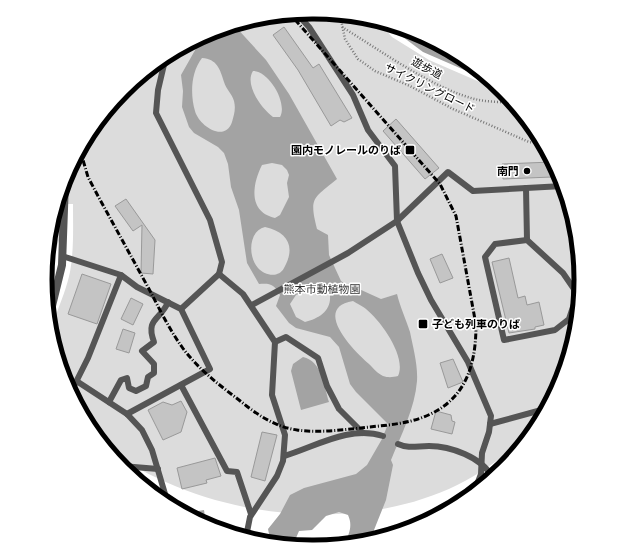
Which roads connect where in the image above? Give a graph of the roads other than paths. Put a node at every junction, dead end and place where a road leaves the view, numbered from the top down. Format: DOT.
graph roads {
  1 [pos="302,20"];
  2 [pos="164,66"];
  3 [pos="556,186"];
  4 [pos="526,188"];
  5 [pos="64,202"];
  6 [pos="397,221"];
  7 [pos="527,240"];
  8 [pos="62,256"];
  9 [pos="219,274"];
  10 [pos="121,275"];
  11 [pos="574,287"];
  12 [pos="53,300"];
  13 [pos="168,302"];
  14 [pos="252,306"];
  15 [pos="181,309"];
  16 [pos="571,312"];
  17 [pos="569,319"];
  18 [pos="275,342"];
  19 [pos="78,382"];
  20 [pos="181,385"];
  21 [pos="75,386"];
  22 [pos="109,402"];
  23 [pos="538,411"];
  24 [pos="127,414"];
  25 [pos="490,424"];
  26 [pos="363,433"];
  27 [pos="383,436"];
  28 [pos="398,444"];
  29 [pos="284,456"];
  30 [pos="482,464"];
  31 [pos="132,467"];
  32 [pos="158,469"];
  33 [pos="488,472"];
  34 [pos="479,480"];
  35 [pos="165,494"];
  36 [pos="251,514"];
  37 [pos="246,531"];
  1 -- 6 [label="lane"];
  2 -- 9 [label="lane"];
  3 -- 4 [label="lane"];
  4 -- 6 [label="lane"];
  4 -- 7 [label="lane"];
  5 -- 8 [label="street"];
  6 -- 14 [label="lane"];
  6 -- 25 [label="lane"];
  7 -- 11 [label="lane"];
  7 -- 17 [label="lane"];
  8 -- 10 [label="lane"];
  8 -- 12 [label="street"];
  9 -- 14 [label="lane"];
  9 -- 15 [label="lane"];
  10 -- 13 [label="lane"];
  10 -- 19 [label="lane"];
  13 -- 15 [label="lane"];
  13 -- 22 [label="lane"];
  14 -- 18 [label="lane"];
  15 -- 20 [label="lane"];
  16 -- 17 [label="lane"];
  18 -- 26 [label="lane"];
  18 -- 29 [label="lane"];
  19 -- 21 [label="lane"];
  19 -- 22 [label="lane"];
  20 -- 24 [label="lane"];
  20 -- 36 [label="lane"];
  22 -- 24 [label="lane"];
  23 -- 25 [label="lane"];
  24 -- 32 [label="lane"];
  25 -- 30 [label="lane"];
  26 -- 27 [label="lane"];
  26 -- 29 [label="lane"];
  28 -- 30 [label="lane"];
  29 -- 36 [label="lane"];
  30 -- 33 [label="lane"];
  30 -- 34 [label="lane"];
  31 -- 32 [label="lane"];
  32 -- 35 [label="lane"];
  36 -- 37 [label="lane"];
}
